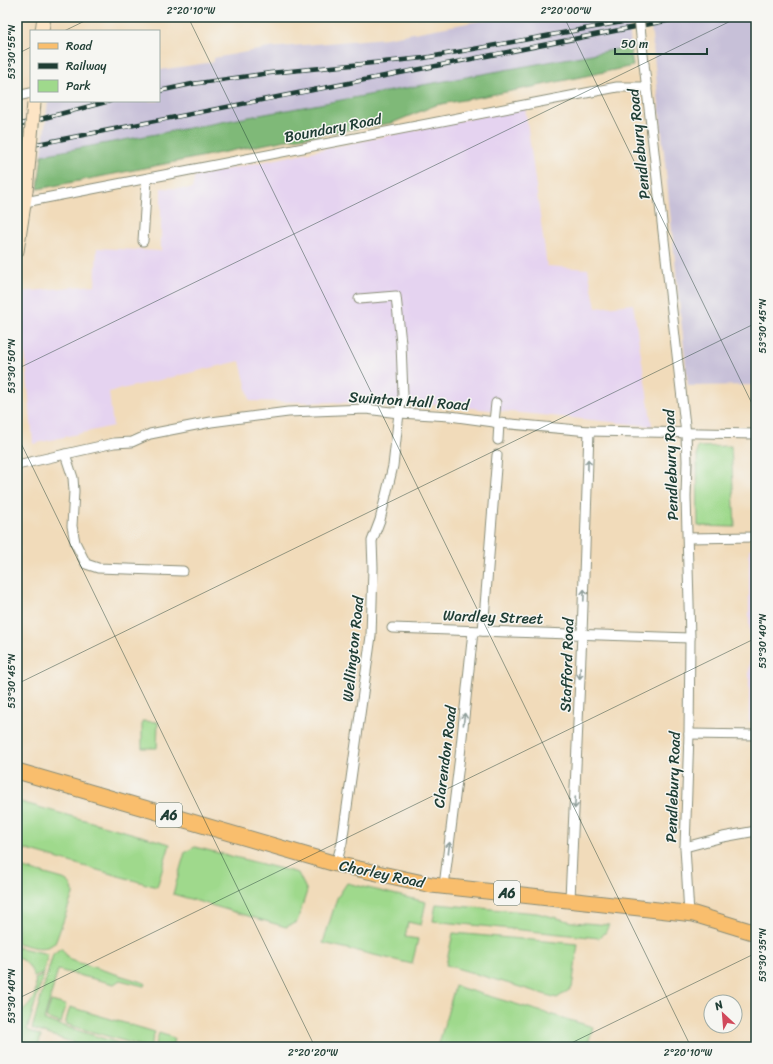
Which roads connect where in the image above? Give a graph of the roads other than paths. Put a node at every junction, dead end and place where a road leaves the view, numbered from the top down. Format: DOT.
graph roads {
  1 [pos="44,17"];
  2 [pos="639,17"];
  3 [pos="42,30"];
  4 [pos="647,87"];
  5 [pos="17,96"];
  6 [pos="30,98"];
  7 [pos="33,102"];
  8 [pos="147,179"];
  9 [pos="25,196"];
  10 [pos="142,241"];
  11 [pos="17,251"];
  12 [pos="359,299"];
  13 [pos="496,403"];
  14 [pos="399,414"];
  15 [pos="496,422"];
  16 [pos="589,431"];
  17 [pos="686,434"];
  18 [pos="756,434"];
  19 [pos="498,440"];
  20 [pos="65,454"];
  21 [pos="497,455"];
  22 [pos="17,465"];
  23 [pos="756,537"];
  24 [pos="688,538"];
  25 [pos="183,571"];
  26 [pos="392,628"];
  27 [pos="473,631"];
  28 [pos="483,631"];
  29 [pos="582,634"];
  30 [pos="690,638"];
  31 [pos="689,734"];
  32 [pos="756,735"];
  33 [pos="17,770"];
  34 [pos="756,830"];
  35 [pos="685,846"];
  36 [pos="336,864"];
  37 [pos="444,886"];
  38 [pos="570,900"];
  39 [pos="689,914"];
  40 [pos="756,933"];
  1 -- 3 [label="main road"];
  2 -- 4 [label="street, Pendlebury Road, bridge"];
  4 -- 8 [label="street, Boundary Road"];
  4 -- 17 [label="street, Pendlebury Road"];
  5 -- 6 [label="street"];
  7 -- 9 [label="main road, bridge"];
  8 -- 9 [label="street, Boundary Road"];
  8 -- 10 [label="street"];
  9 -- 11 [label="main road"];
  12 -- 14 [label="street, Wellington Road"];
  13 -- 15 [label="street"];
  14 -- 15 [label="street, Swinton Hall Road"];
  14 -- 20 [label="street, Swinton Hall Road"];
  14 -- 36 [label="street, Wellington Road"];
  15 -- 16 [label="street, Swinton Hall Road"];
  15 -- 19 [label="street"];
  16 -- 17 [label="street, Swinton Hall Road"];
  29 -- 16 [label="street, Stafford Road, one-way"];
  17 -- 18 [label="street, Swinton Hall Road"];
  17 -- 24 [label="street, Pendlebury Road"];
  20 -- 22 [label="street, Swinton Hall Road"];
  20 -- 25 [label="street"];
  21 -- 28 [label="street"];
  23 -- 24 [label="street"];
  24 -- 30 [label="street, Pendlebury Road"];
  26 -- 27 [label="street, Wardley Street"];
  27 -- 28 [label="street, Wardley Street"];
  37 -- 27 [label="street, Clarendon Road, one-way"];
  28 -- 29 [label="street, Wardley Street"];
  29 -- 30 [label="street, Wardley Street"];
  29 -- 38 [label="street, Stafford Road, one-way"];
  30 -- 31 [label="street, Pendlebury Road"];
  31 -- 32 [label="street"];
  31 -- 35 [label="street, Pendlebury Road"];
  33 -- 36 [label="main road, Chorley Road / A6"];
  34 -- 35 [label="street"];
  35 -- 39 [label="street, Pendlebury Road"];
  36 -- 37 [label="main road, Chorley Road / A6"];
  37 -- 38 [label="main road, Chorley Road / A6"];
  38 -- 39 [label="main road, Chorley Road / A6"];
  39 -- 40 [label="main road, Chorley Road / A6"];
}
